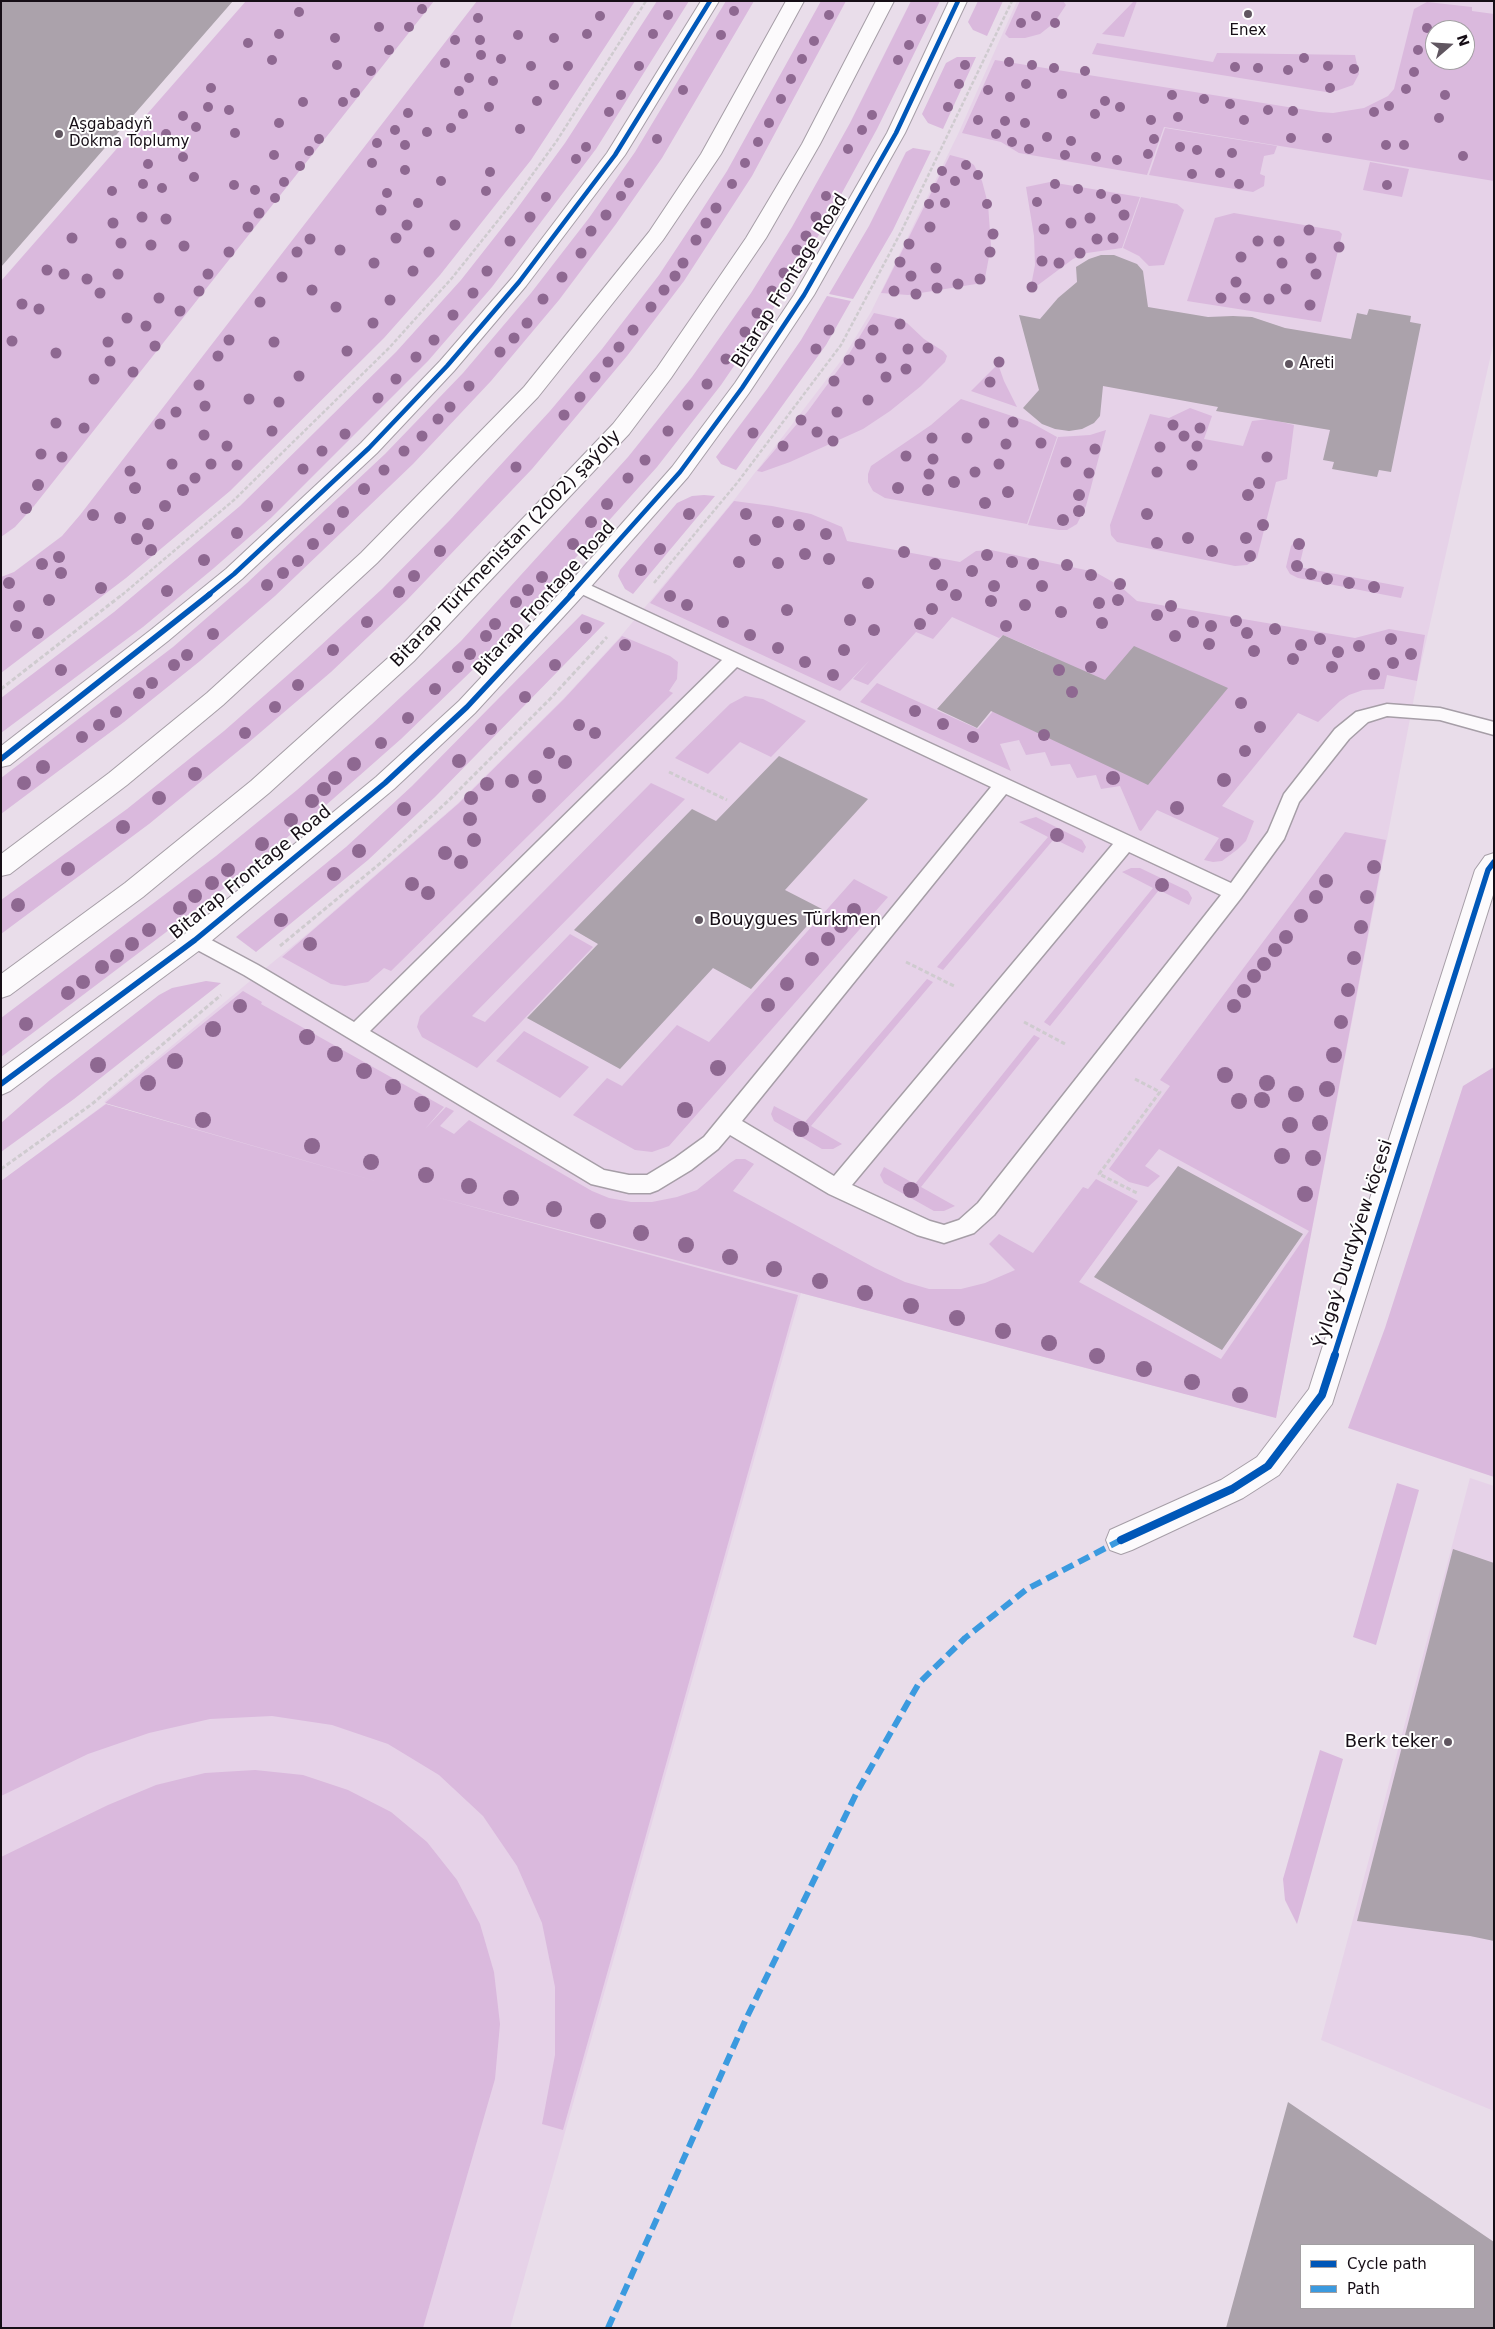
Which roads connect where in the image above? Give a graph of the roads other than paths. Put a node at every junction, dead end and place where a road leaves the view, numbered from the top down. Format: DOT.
graph roads {
  1 [pos="710,1"];
  2 [pos="795,1"];
  3 [pos="885,1"];
  4 [pos="958,1"];
  5 [pos="579,586"];
  6 [pos="734,660"];
  7 [pos="1494,729"];
  8 [pos="1,759"];
  9 [pos="1003,785"];
  10 [pos="1126,842"];
  11 [pos="1494,862"];
  12 [pos="1,867"];
  13 [pos="1234,893"];
  14 [pos="195,940"];
  15 [pos="1,988"];
  16 [pos="355,1033"];
  17 [pos="1,1084"];
  18 [pos="728,1123"];
  19 [pos="837,1188"];
  20 [pos="1121,1540"];
  1 -- 8 [label="street"];
  2 -- 12 [label="street"];
  3 -- 15 [label="street, Bitarap Türkmenistan (2002) şaýoly"];
  4 -- 5 [label="street, Bitarap Frontage Road"];
  5 -- 6 [label="lane"];
  5 -- 14 [label="street, Bitarap Frontage Road"];
  6 -- 9 [label="lane"];
  6 -- 16 [label="lane"];
  7 -- 13 [label="lane"];
  9 -- 10 [label="lane"];
  9 -- 18 [label="lane"];
  10 -- 13 [label="lane"];
  10 -- 19 [label="lane"];
  11 -- 20 [label="street, Ýylgaý Durdyýew köçesi"];
  13 -- 19 [label="lane"];
  14 -- 16 [label="lane"];
  14 -- 17 [label="street, Bitarap Frontage Road"];
  16 -- 18 [label="lane"];
  18 -- 19 [label="lane"];
}
